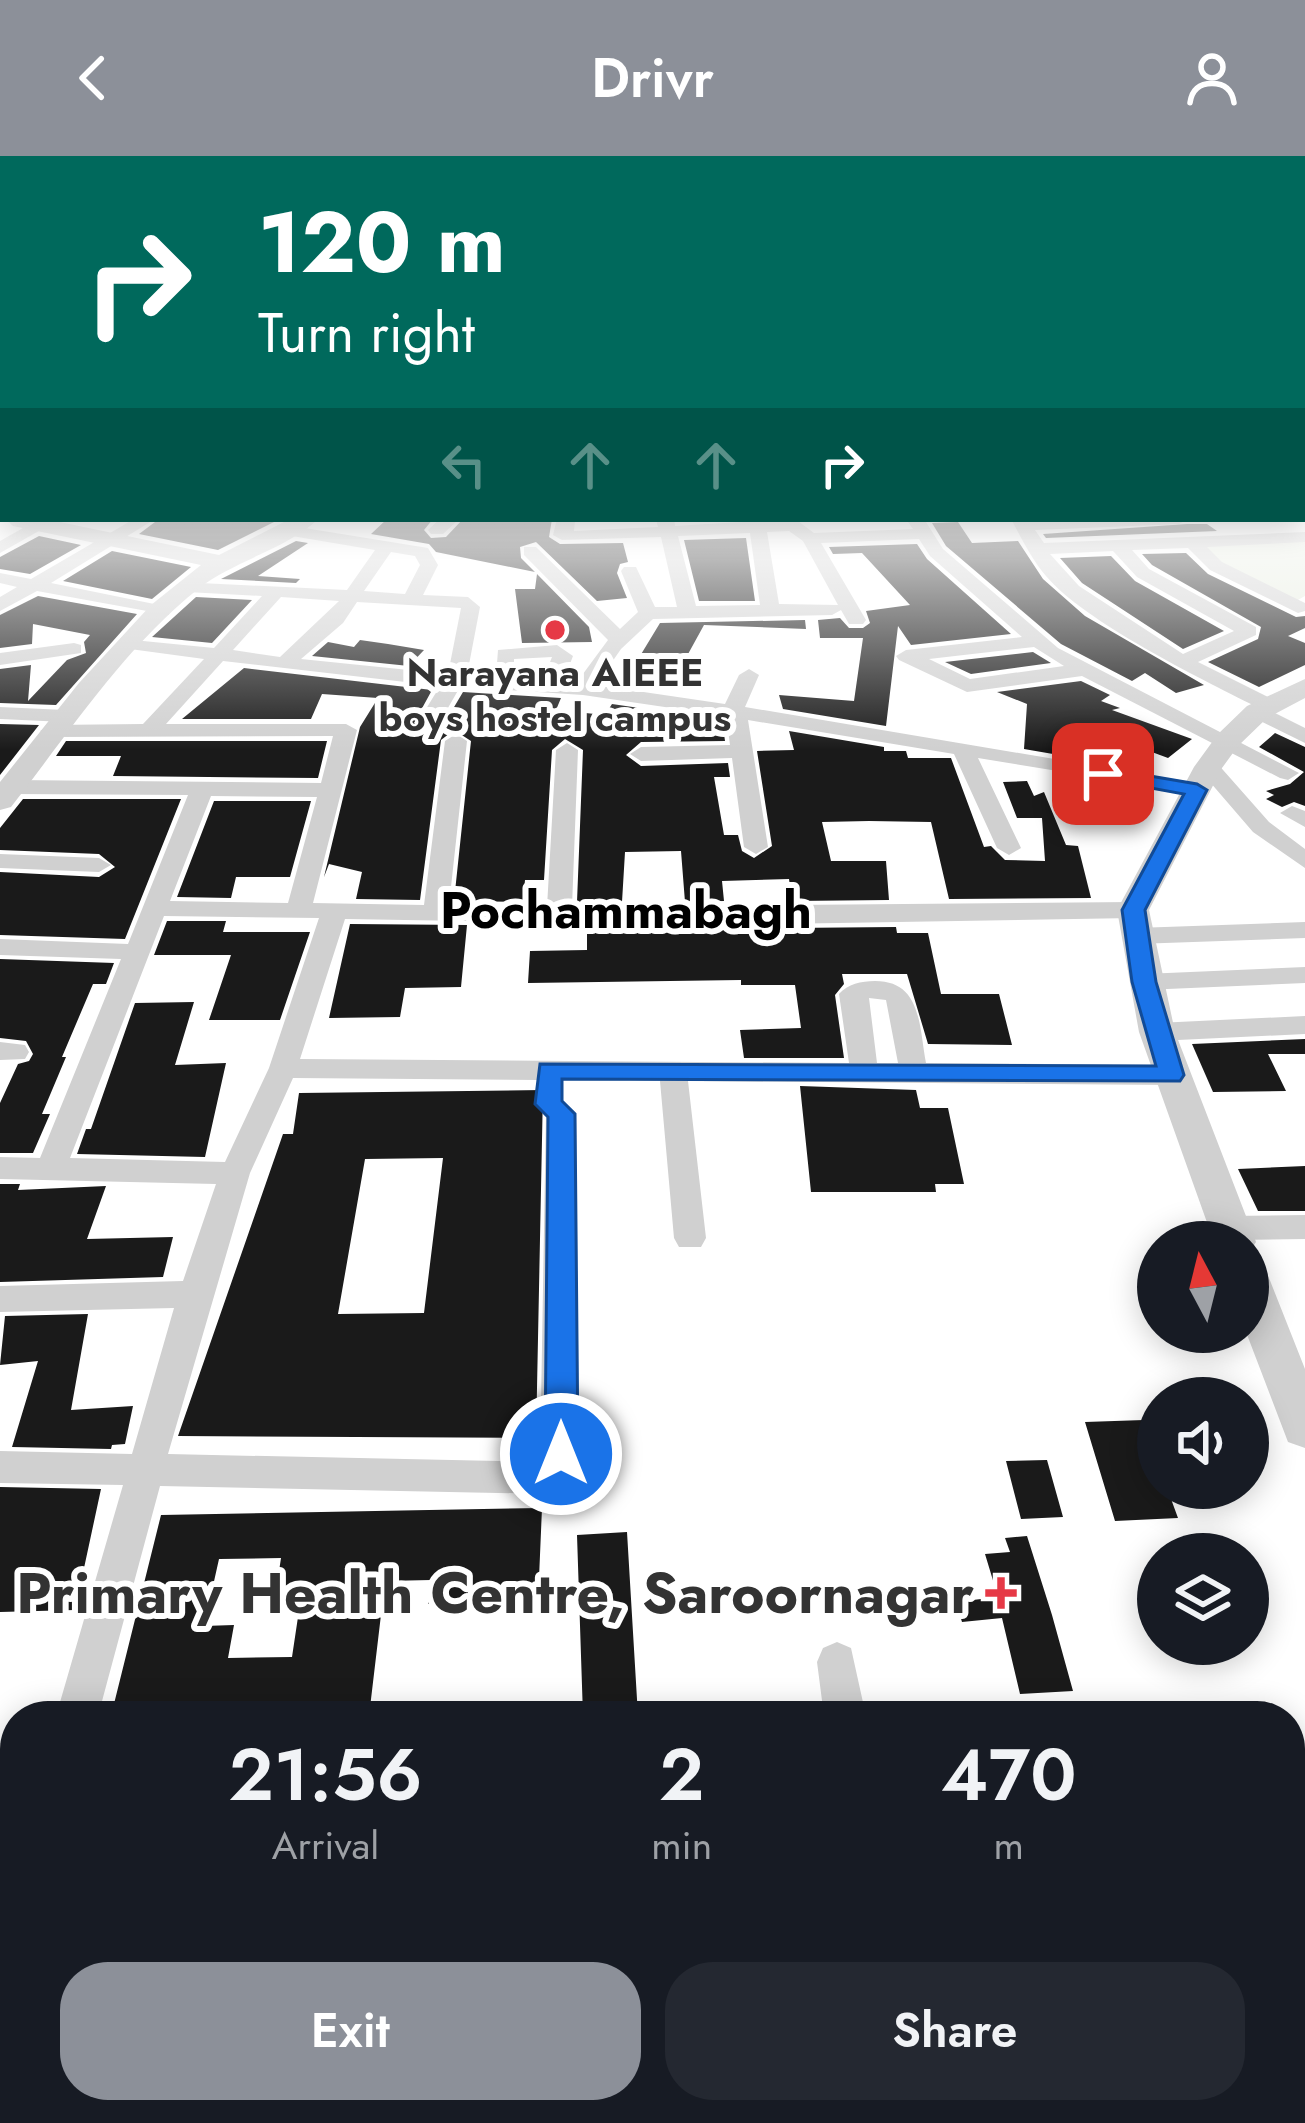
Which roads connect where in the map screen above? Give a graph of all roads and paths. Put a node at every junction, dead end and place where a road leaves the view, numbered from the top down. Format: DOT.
graph roads {
  1 [pos="65,567"];
  2 [pos="214,567"];
  3 [pos="373,567"];
  4 [pos="428,567"];
  5 [pos="546,567"];
  6 [pos="677,567"];
  7 [pos="763,567"];
  8 [pos="821,567"];
  9 [pos="953,567"];
  10 [pos="1049,567"];
  11 [pos="1137,567"];
  12 [pos="1218,567"];
  13 [pos="630,571"];
  14 [pos="0,578"];
  15 [pos="34,585"];
  16 [pos="187,586"];
  17 [pos="277,592"];
  18 [pos="355,597"];
  19 [pos="411,600"];
  20 [pos="597,602"];
  21 [pos="0,604"];
  22 [pos="644,605"];
  23 [pos="1302,605"];
  24 [pos="832,609"];
  25 [pos="162,610"];
  26 [pos="770,610"];
  27 [pos="688,612"];
  28 [pos="856,620"];
  29 [pos="1249,631"];
  30 [pos="1034,638"];
  31 [pos="620,640"];
  32 [pos="130,643"];
  33 [pos="74,649"];
  34 [pos="890,649"];
  35 [pos="220,654"];
  36 [pos="0,659"];
  37 [pos="1182,662"];
  38 [pos="285,663"];
  39 [pos="1080,670"];
  40 [pos="749,675"];
  41 [pos="453,682"];
  42 [pos="518,686"];
  43 [pos="551,687"];
  44 [pos="1305,687"];
  45 [pos="583,689"];
  46 [pos="1263,708"];
  47 [pos="734,710"];
  48 [pos="0,713"];
  49 [pos="429,722"];
  50 [pos="58,723"];
  51 [pos="149,730"];
  52 [pos="1305,737"];
  53 [pos="456,741"];
  54 [pos="567,749"];
  55 [pos="963,749"];
  56 [pos="742,751"];
  57 [pos="641,754"];
  58 [pos="1211,766"];
  59 [pos="1288,772"];
  60 [pos="202,789"];
  61 [pos="331,790"];
  62 [pos="6,794"];
  63 [pos="756,848"];
  64 [pos="1009,848"];
  65 [pos="0,861"];
  66 [pos="1305,861"];
  67 [pos="99,865"];
  68 [pos="155,908"];
  69 [pos="298,911"];
  70 [pos="334,912"];
  71 [pos="435,914"];
  72 [pos="560,916"];
  73 [pos="1135,923"];
  74 [pos="1305,930"];
  75 [pos="0,947"];
  76 [pos="137,952"];
  77 [pos="1305,975"];
  78 [pos="1144,982"];
  79 [pos="1305,1025"];
  80 [pos="1157,1032"];
  81 [pos="283,1068"];
  82 [pos="561,1070"];
  83 [pos="913,1070"];
  84 [pos="673,1071"];
  85 [pos="864,1071"];
  86 [pos="1171,1075"];
  87 [pos="0,1168"];
  88 [pos="51,1169"];
  89 [pos="236,1173"];
  90 [pos="1227,1221"];
  91 [pos="1305,1227"];
  92 [pos="1269,1231"];
  93 [pos="690,1238"];
  94 [pos="195,1294"];
  95 [pos="0,1299"];
  96 [pos="1269,1329"];
  97 [pos="1300,1404"];
  98 [pos="0,1468"];
  99 [pos="147,1471"];
  100 [pos="837,1662"];
  101 [pos="81,1701"];
  102 [pos="843,1701"];
  1 -- 15 [label="street"];
  2 -- 16 [label="street"];
  3 -- 18 [label="street"];
  4 -- 19 [label="street"];
  5 -- 31 [label="street"];
  6 -- 27 [label="street"];
  7 -- 26 [label="street"];
  8 -- 28 [label="street"];
  9 -- 30 [label="street"];
  10 -- 37 [label="street"];
  11 -- 29 [label="street"];
  12 -- 23 [label="street"];
  13 -- 22 [label="street"];
  14 -- 15 [label="street"];
  15 -- 21 [label="street"];
  15 -- 25 [label="street"];
  16 -- 17 [label="street"];
  16 -- 25 [label="street"];
  17 -- 18 [label="street"];
  17 -- 35 [label="street"];
  18 -- 19 [label="street"];
  18 -- 38 [label="street"];
  19 -- 41 [label="street"];
  20 -- 22 [label="street"];
  22 -- 27 [label="street"];
  22 -- 31 [label="street"];
  23 -- 29 [label="street"];
  24 -- 26 [label="street"];
  25 -- 32 [label="street"];
  26 -- 27 [label="street"];
  29 -- 37 [label="street"];
  30 -- 34 [label="street"];
  30 -- 39 [label="street"];
  30 -- 39 [label="street"];
  31 -- 45 [label="street"];
  32 -- 35 [label="street"];
  32 -- 50 [label="street"];
  33 -- 36 [label="street"];
  35 -- 38 [label="street"];
  35 -- 51 [label="street"];
  37 -- 46 [label="street"];
  38 -- 41 [label="street"];
  39 -- 58 [label="street"];
  40 -- 47 [label="street"];
  41 -- 42 [label="street"];
  41 -- 49 [label="street"];
  42 -- 43 [label="street"];
  42 -- 43 [label="street"];
  43 -- 45 [label="street"];
  44 -- 46 [label="street"];
  45 -- 47 [label="street"];
  46 -- 52 [label="street"];
  46 -- 58 [label="street"];
  47 -- 55 [label="street"];
  47 -- 56 [label="street"];
  48 -- 50 [label="street"];
  50 -- 51 [label="street"];
  50 -- 62 [label="street"];
  51 -- 61 [label="street"];
  53 -- 71 [label="street"];
  54 -- 72 [label="street"];
  55 -- 58 [label="street"];
  55 -- 64 [label="street"];
  56 -- 57 [label="street"];
  56 -- 63 [label="street"];
  58 -- 59 [label="street"];
  58 -- 66 [label="street"];
  58 -- 73 [label="street"];
  60 -- 61 [label="street"];
  60 -- 62 [label="street"];
  60 -- 68 [label="street"];
  61 -- 69 [label="street"];
  65 -- 67 [label="street"];
  68 -- 69 [label="street"];
  68 -- 76 [label="street"];
  69 -- 70 [label="street"];
  70 -- 71 [label="street"];
  70 -- 81 [label="street"];
  71 -- 72 [label="street"];
  72 -- 73 [label="street"];
  73 -- 74 [label="street"];
  73 -- 78 [label="street"];
  75 -- 76 [label="street"];
  76 -- 88 [label="street"];
  77 -- 78 [label="street"];
  78 -- 80 [label="street"];
  79 -- 80 [label="street"];
  80 -- 86 [label="street"];
  81 -- 82 [label="street"];
  81 -- 89 [label="street"];
  82 -- 84 [label="street"];
  82 -- 99 [label="street"];
  83 -- 85 [label="street"];
  83 -- 85 [label="street"];
  83 -- 86 [label="street"];
  84 -- 85 [label="street"];
  84 -- 93 [label="street"];
  86 -- 90 [label="street"];
  87 -- 88 [label="street"];
  88 -- 89 [label="street"];
  89 -- 94 [label="street"];
  91 -- 92 [label="street"];
  94 -- 95 [label="street"];
  94 -- 99 [label="street"];
  96 -- 97 [label="street"];
  98 -- 99 [label="street"];
  99 -- 101 [label="street"];
  100 -- 102 [label="street"];
}
